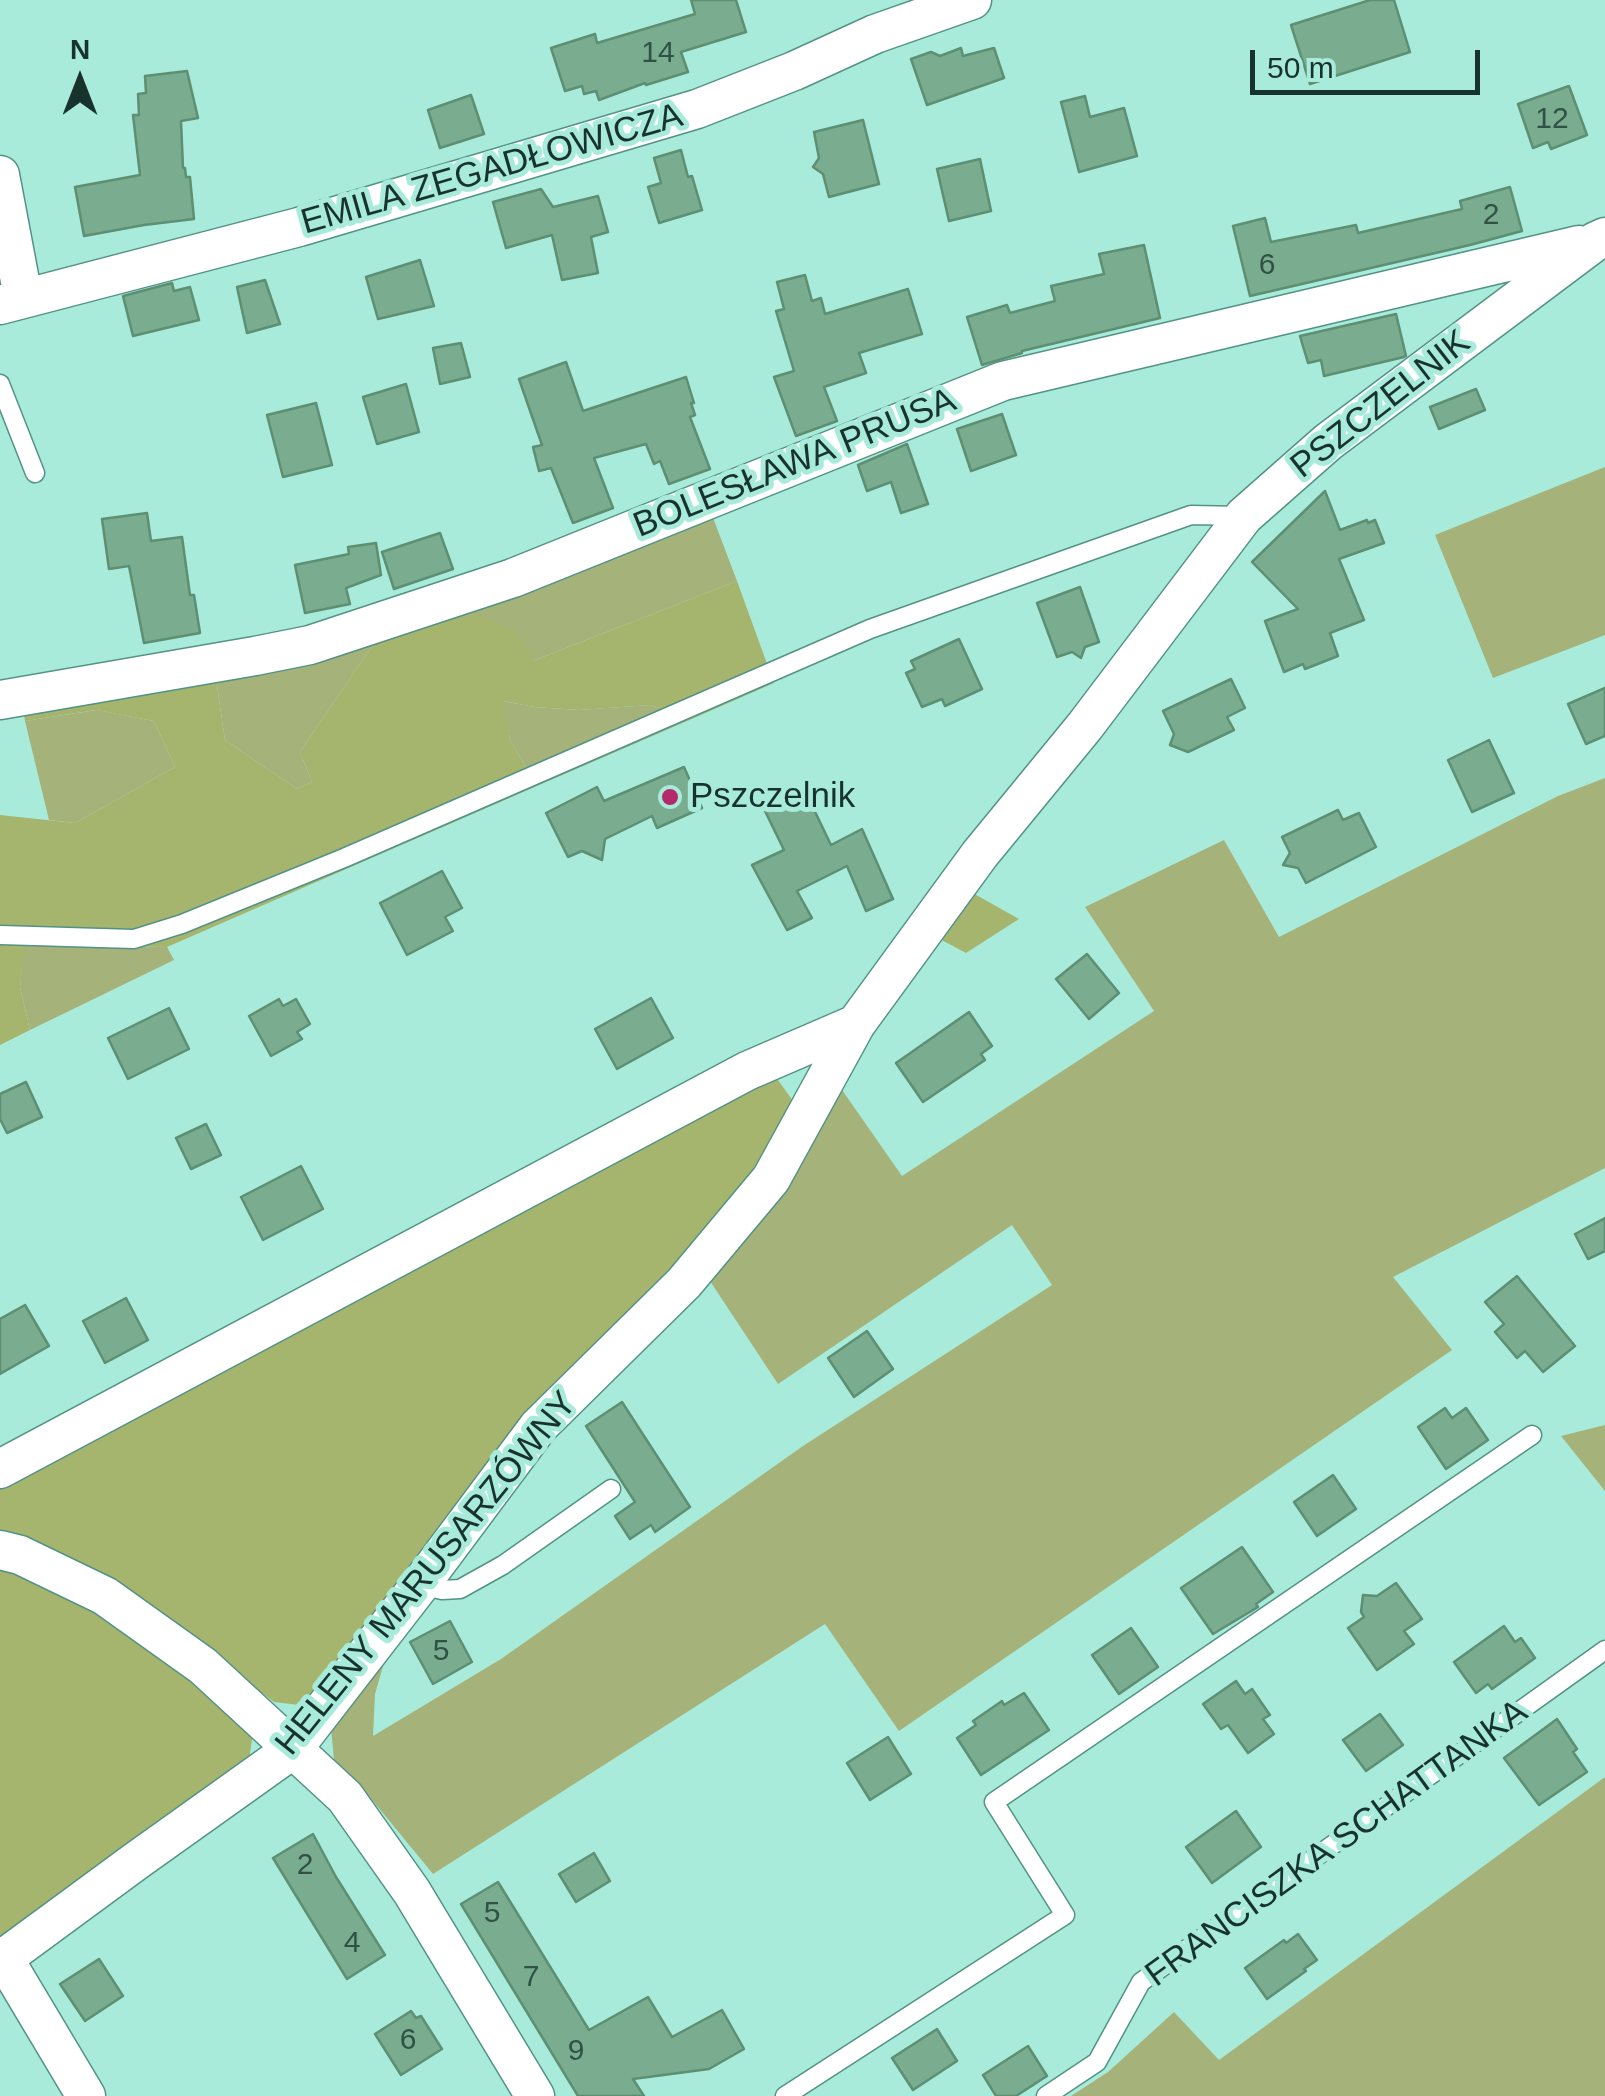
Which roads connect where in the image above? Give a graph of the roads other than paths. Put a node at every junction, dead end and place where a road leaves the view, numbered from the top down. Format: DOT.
graph roads {
  1 [pos="972,0"];
  2 [pos="0,175"];
  3 [pos="1601,238"];
  4 [pos="12,301"];
  5 [pos="0,384"];
  6 [pos="34,473"];
  7 [pos="1244,516"];
  8 [pos="0,700"];
  9 [pos="0,935"];
  10 [pos="856,1024"];
  11 [pos="1532,1435"];
  12 [pos="0,1470"];
  13 [pos="611,1488"];
  14 [pos="0,1550"];
  15 [pos="420,1585"];
  16 [pos="1605,1650"];
  17 [pos="294,1749"];
  18 [pos="2,1959"];
  19 [pos="86,2096"];
  20 [pos="535,2096"];
  21 [pos="786,2096"];
  22 [pos="1046,2096"];
  1 -- 4 [label="street, EMILA ZEGADŁOWICZA"];
  2 -- 4 [label="street"];
  3 -- 7 [label="street, PSZCZELNIK"];
  3 -- 8 [label="street, BOLESŁAWA PRUSA"];
  5 -- 6 [label="lane"];
  7 -- 9 [label="lane"];
  7 -- 10 [label="street, PSZCZELNIK"];
  10 -- 12 [label="street"];
  10 -- 15 [label="street, HELENY MARUSARZÓWNY"];
  11 -- 21 [label="lane"];
  13 -- 15 [label="lane"];
  14 -- 17 [label="street"];
  15 -- 17 [label="street, HELENY MARUSARZÓWNY"];
  16 -- 22 [label="lane, FRANCISZKA SCHATTANKA"];
  17 -- 18 [label="street, HELENY MARUSARZÓWNY"];
  17 -- 20 [label="street"];
  18 -- 19 [label="street"];
}
